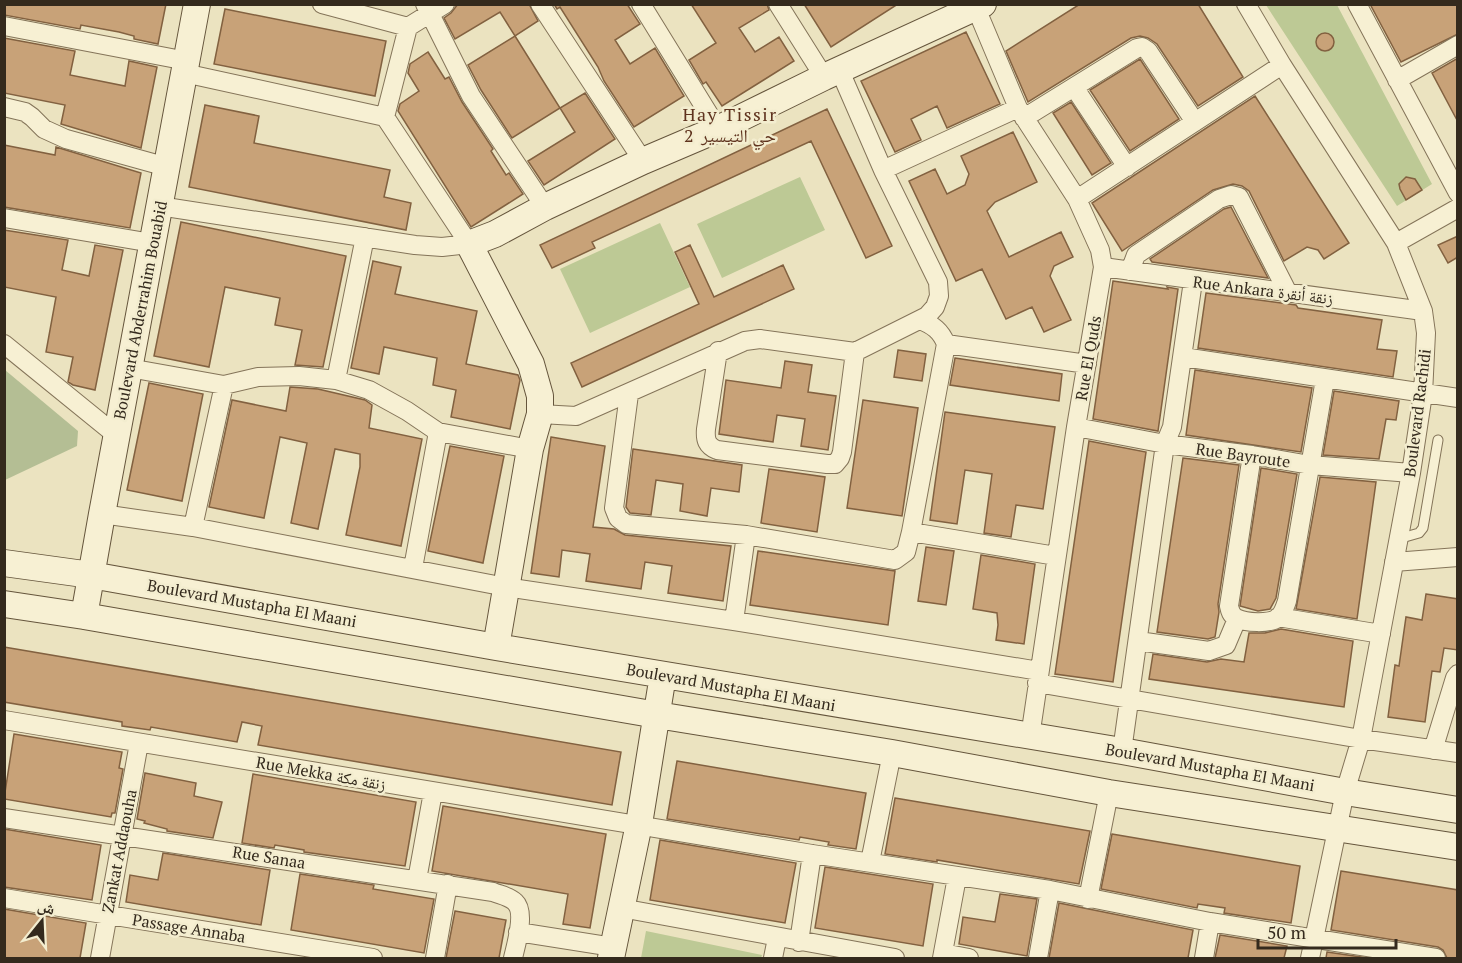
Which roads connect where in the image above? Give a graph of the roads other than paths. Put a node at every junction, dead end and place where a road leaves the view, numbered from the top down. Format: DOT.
graph roads {
  1 [pos="197,4"];
  2 [pos="322,4"];
  3 [pos="540,4"];
  4 [pos="641,4"];
  5 [pos="778,4"];
  6 [pos="1246,4"];
  7 [pos="1358,4"];
  8 [pos="980,6"];
  9 [pos="434,8"];
  10 [pos="4,26"];
  11 [pos="408,27"];
  12 [pos="1458,45"];
  13 [pos="1282,65"];
  14 [pos="185,67"];
  15 [pos="832,74"];
  16 [pos="1397,80"];
  17 [pos="1074,87"];
  18 [pos="4,107"];
  19 [pos="1021,113"];
  20 [pos="384,117"];
  21 [pos="1195,122"];
  22 [pos="718,129"];
  23 [pos="644,161"];
  24 [pos="167,167"];
  25 [pos="1127,167"];
  26 [pos="883,170"];
  27 [pos="1458,193"];
  28 [pos="1077,199"];
  29 [pos="159,206"];
  30 [pos="545,207"];
  31 [pos="1458,208"];
  32 [pos="4,218"];
  33 [pos="365,237"];
  34 [pos="153,243"];
  35 [pos="1396,243"];
  36 [pos="469,244"];
  37 [pos="1103,267"];
  38 [pos="1130,271"];
  39 [pos="1193,281"];
  40 [pos="1288,293"];
  41 [pos="1423,311"];
  42 [pos="920,320"];
  43 [pos="4,344"];
  44 [pos="946,344"];
  45 [pos="718,351"];
  46 [pos="855,352"];
  47 [pos="1183,357"];
  48 [pos="1087,364"];
  49 [pos="129,368"];
  50 [pos="1325,379"];
  51 [pos="336,380"];
  52 [pos="224,385"];
  53 [pos="628,394"];
  54 [pos="1423,394"];
  55 [pos="1458,398"];
  56 [pos="540,414"];
  57 [pos="1076,427"];
  58 [pos="438,432"];
  59 [pos="116,435"];
  60 [pos="1437,440"];
  61 [pos="1165,444"];
  62 [pos="530,449"];
  63 [pos="1252,455"];
  64 [pos="1310,465"];
  65 [pos="1411,473"];
  66 [pos="102,514"];
  67 [pos="193,528"];
  68 [pos="910,532"];
  69 [pos="746,535"];
  70 [pos="1398,539"];
  71 [pos="1056,556"];
  72 [pos="1458,557"];
  73 [pos="1394,562"];
  74 [pos="4,563"];
  75 [pos="412,568"];
  76 [pos="91,575"];
  77 [pos="506,587"];
  78 [pos="4,604"];
  79 [pos="84,616"];
  80 [pos="1278,618"];
  81 [pos="1237,619"];
  82 [pos="734,621"];
  83 [pos="1381,634"];
  84 [pos="1137,641"];
  85 [pos="496,647"];
  86 [pos="1458,674"];
  87 [pos="663,675"];
  88 [pos="1038,677"];
  89 [pos="1130,699"];
  90 [pos="657,716"];
  91 [pos="4,720"];
  92 [pos="1030,737"];
  93 [pos="1361,739"];
  94 [pos="139,743"];
  95 [pos="1434,750"];
  96 [pos="1122,751"];
  97 [pos="892,753"];
  98 [pos="1458,753"];
  99 [pos="433,792"];
  100 [pos="1345,792"];
  101 [pos="1109,793"];
  102 [pos="1458,810"];
  103 [pos="4,818"];
  104 [pos="639,824"];
  105 [pos="1337,829"];
  106 [pos="123,835"];
  107 [pos="1458,847"];
  108 [pos="812,854"];
  109 [pos="870,862"];
  110 [pos="957,877"];
  111 [pos="417,880"];
  112 [pos="448,884"];
  113 [pos="1050,890"];
  114 [pos="4,898"];
  115 [pos="1088,899"];
  116 [pos="621,908"];
  117 [pos="107,915"];
  118 [pos="1210,922"];
  119 [pos="519,925"];
  120 [pos="777,938"];
  121 [pos="1315,940"];
  122 [pos="799,942"];
  123 [pos="612,953"];
  124 [pos="856,956"];
  125 [pos="942,956"];
  126 [pos="100,958"];
  127 [pos="373,958"];
  128 [pos="435,958"];
  129 [pos="513,958"];
  130 [pos="773,958"];
  131 [pos="895,958"];
  132 [pos="969,958"];
  133 [pos="1038,958"];
  134 [pos="1204,958"];
  135 [pos="1310,958"];
  136 [pos="1436,958"];
  1 -- 14 [label="street, Boulevard Abderrahim Bouabid"];
  2 -- 11 [label="street"];
  3 -- 23 [label="street"];
  4 -- 22 [label="street"];
  5 -- 15 [label="street"];
  6 -- 13 [label="street, Boulevard Rachidi"];
  7 -- 16 [label="street"];
  8 -- 15 [label="street"];
  8 -- 19 [label="street, Rue El Quds"];
  9 -- 11 [label="street"];
  9 -- 30 [label="street"];
  10 -- 14 [label="street"];
  11 -- 20 [label="street"];
  12 -- 16 [label="street"];
  13 -- 21 [label="street"];
  13 -- 35 [label="street, Boulevard Rachidi"];
  14 -- 20 [label="street"];
  14 -- 24 [label="street, Boulevard Abderrahim Bouabid"];
  15 -- 22 [label="street"];
  15 -- 26 [label="street"];
  16 -- 27 [label="street"];
  17 -- 19 [label="street"];
  17 -- 21 [label="street"];
  17 -- 25 [label="street"];
  18 -- 24 [label="street"];
  19 -- 26 [label="street"];
  19 -- 28 [label="street, Rue El Quds"];
  20 -- 36 [label="street"];
  21 -- 25 [label="street"];
  22 -- 23 [label="street"];
  23 -- 30 [label="street"];
  24 -- 29 [label="street, Boulevard Abderrahim Bouabid"];
  25 -- 28 [label="street"];
  26 -- 42 [label="street"];
  28 -- 37 [label="street, Rue El Quds"];
  29 -- 33 [label="street"];
  29 -- 34 [label="street, Boulevard Abderrahim Bouabid"];
  30 -- 36 [label="street"];
  31 -- 35 [label="street"];
  32 -- 34 [label="street"];
  33 -- 36 [label="street"];
  33 -- 51 [label="street"];
  34 -- 49 [label="street, Boulevard Abderrahim Bouabid"];
  35 -- 41 [label="street, Boulevard Rachidi"];
  36 -- 56 [label="street"];
  37 -- 38 [label="street, Rue Ankara زنقة أنقرة"];
  37 -- 48 [label="street, Rue El Quds"];
  38 -- 39 [label="street, Rue Ankara زنقة أنقرة"];
  38 -- 40 [label="street"];
  39 -- 40 [label="street, Rue Ankara زنقة أنقرة"];
  39 -- 47 [label="street"];
  40 -- 41 [label="street, Rue Ankara زنقة أنقرة"];
  41 -- 54 [label="street, Boulevard Rachidi"];
  42 -- 44 [label="street"];
  42 -- 46 [label="street"];
  43 -- 59 [label="street"];
  44 -- 48 [label="street"];
  44 -- 68 [label="street"];
  45 -- 46 [label="street"];
  45 -- 46 [label="street"];
  45 -- 53 [label="street"];
  47 -- 50 [label="street"];
  47 -- 61 [label="street"];
  48 -- 57 [label="street, Rue El Quds"];
  49 -- 52 [label="street"];
  49 -- 59 [label="street, Boulevard Abderrahim Bouabid"];
  50 -- 54 [label="street"];
  50 -- 64 [label="street"];
  51 -- 52 [label="street"];
  51 -- 58 [label="street"];
  52 -- 67 [label="street"];
  53 -- 56 [label="street"];
  53 -- 69 [label="street"];
  54 -- 55 [label="street"];
  54 -- 65 [label="street, Boulevard Rachidi"];
  56 -- 62 [label="street"];
  57 -- 61 [label="street, Rue Bayroute"];
  57 -- 71 [label="street, Rue El Quds"];
  58 -- 62 [label="street"];
  58 -- 75 [label="street"];
  59 -- 66 [label="street, Boulevard Abderrahim Bouabid"];
  60 -- 70 [label="lane"];
  61 -- 63 [label="street, Rue Bayroute"];
  61 -- 84 [label="street"];
  62 -- 77 [label="street"];
  63 -- 64 [label="street, Rue Bayroute"];
  63 -- 81 [label="street"];
  64 -- 65 [label="street, Rue Bayroute"];
  64 -- 80 [label="street"];
  65 -- 70 [label="street, Boulevard Rachidi"];
  66 -- 67 [label="street"];
  66 -- 76 [label="street, Boulevard Abderrahim Bouabid"];
  67 -- 75 [label="street"];
  68 -- 69 [label="street"];
  68 -- 71 [label="street"];
  69 -- 82 [label="street"];
  70 -- 73 [label="street, Boulevard Rachidi"];
  71 -- 88 [label="street, Rue El Quds"];
  72 -- 73 [label="street"];
  73 -- 83 [label="street, Boulevard Rachidi"];
  74 -- 76 [label="street, Boulevard Mustapha El Maani"];
  75 -- 77 [label="street"];
  76 -- 79 [label="street, Boulevard Abderrahim Bouabid"];
  76 -- 85 [label="street, Boulevard Mustapha El Maani"];
  77 -- 82 [label="street"];
  77 -- 85 [label="street"];
  78 -- 79 [label="street"];
  79 -- 90 [label="street"];
  80 -- 81 [label="street"];
  80 -- 83 [label="street"];
  81 -- 84 [label="street"];
  82 -- 88 [label="street"];
  83 -- 93 [label="street, Boulevard Rachidi"];
  84 -- 89 [label="street"];
  85 -- 87 [label="street, Boulevard Mustapha El Maani"];
  86 -- 95 [label="street"];
  87 -- 90 [label="street"];
  87 -- 92 [label="street, Boulevard Mustapha El Maani"];
  88 -- 89 [label="street"];
  88 -- 92 [label="street, Rue El Quds"];
  89 -- 93 [label="street"];
  89 -- 96 [label="street"];
  90 -- 97 [label="street"];
  90 -- 104 [label="street"];
  91 -- 94 [label="street, Rue Mekka زنقة مكة"];
  92 -- 96 [label="street, Boulevard Mustapha El Maani"];
  93 -- 95 [label="street"];
  93 -- 100 [label="street, Boulevard Rachidi"];
  94 -- 99 [label="street, Rue Mekka زنقة مكة"];
  94 -- 106 [label="street, Zankat Addaouha"];
  95 -- 98 [label="street"];
  96 -- 100 [label="street, Boulevard Mustapha El Maani"];
  97 -- 101 [label="street"];
  97 -- 109 [label="street"];
  99 -- 104 [label="street, Rue Mekka زنقة مكة"];
  99 -- 111 [label="street"];
  100 -- 102 [label="street, Boulevard Mustapha El Maani"];
  100 -- 105 [label="street, Boulevard Rachidi"];
  101 -- 105 [label="street"];
  101 -- 115 [label="street"];
  103 -- 106 [label="street, Rue Sanaa"];
  104 -- 108 [label="street, Rue Mekka زنقة مكة"];
  104 -- 116 [label="street"];
  105 -- 107 [label="street"];
  105 -- 121 [label="street, Boulevard Rachidi"];
  106 -- 111 [label="street, Rue Sanaa"];
  106 -- 117 [label="street, Zankat Addaouha"];
  108 -- 109 [label="street, Rue Mekka زنقة مكة"];
  108 -- 122 [label="street"];
  109 -- 110 [label="street, Rue Mekka زنقة مكة"];
  110 -- 113 [label="street, Rue Mekka زنقة مكة"];
  110 -- 125 [label="street"];
  111 -- 112 [label="street, Rue Sanaa"];
  112 -- 119 [label="street, Rue Sanaa"];
  112 -- 128 [label="street"];
  113 -- 115 [label="street, Rue Mekka زنقة مكة"];
  113 -- 133 [label="street"];
  114 -- 117 [label="street, Passage Annaba"];
  115 -- 118 [label="street, Rue Mekka زنقة مكة"];
  116 -- 120 [label="street"];
  116 -- 123 [label="street"];
  117 -- 126 [label="street, Zankat Addaouha"];
  117 -- 127 [label="street, Passage Annaba"];
  118 -- 121 [label="street, Rue Mekka زنقة مكة"];
  118 -- 134 [label="street"];
  119 -- 123 [label="street"];
  119 -- 129 [label="street"];
  120 -- 122 [label="street"];
  120 -- 130 [label="street"];
  121 -- 135 [label="street, Boulevard Rachidi"];
  121 -- 136 [label="street, Rue Mekka زنقة مكة"];
  122 -- 124 [label="street"];
  124 -- 131 [label="street"];
  125 -- 132 [label="street"];
}
